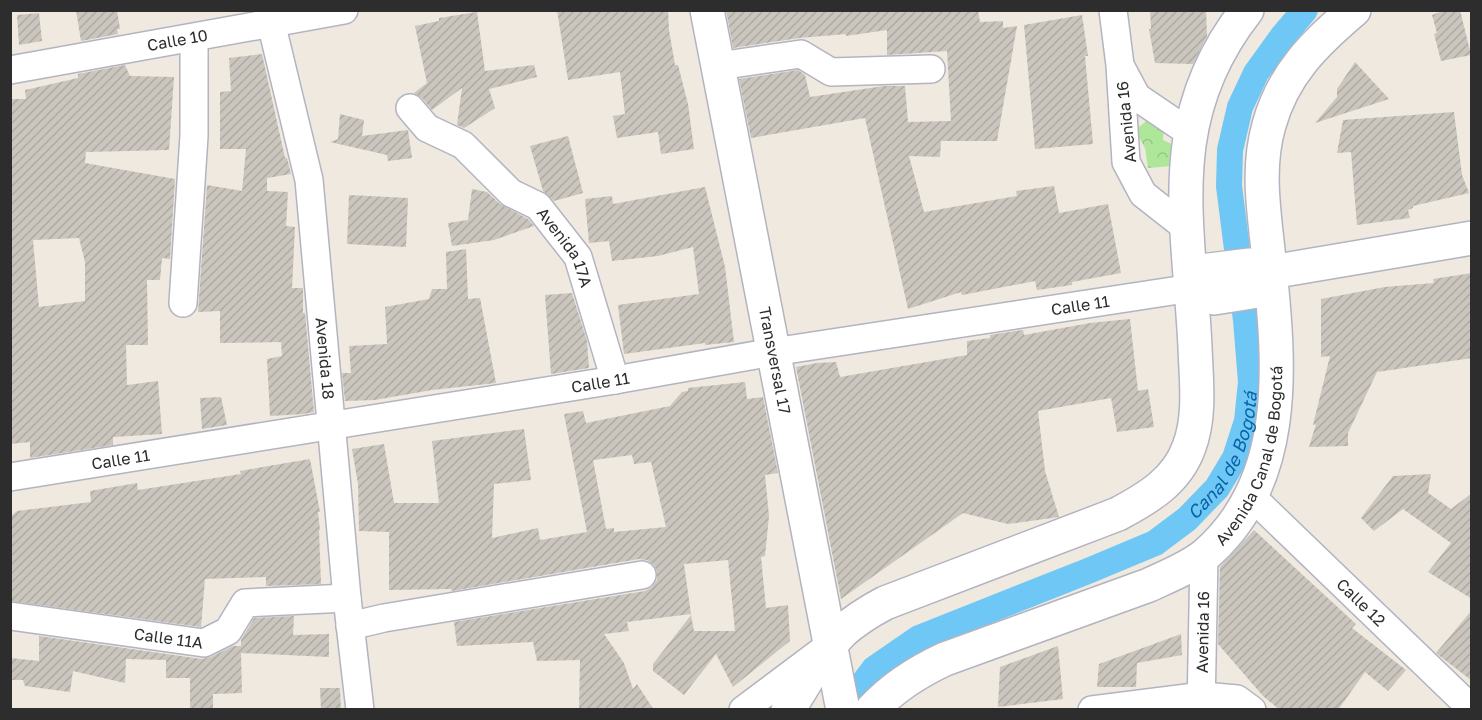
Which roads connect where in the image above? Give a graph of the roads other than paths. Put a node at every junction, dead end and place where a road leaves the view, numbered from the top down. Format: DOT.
graph roads {
  1 [pos="344,10"];
  2 [pos="707,10"];
  3 [pos="1113,10"];
  4 [pos="1247,10"];
  5 [pos="1354,10"];
  6 [pos="270,17"];
  7 [pos="194,38"];
  8 [pos="1120,65"];
  9 [pos="717,66"];
  10 [pos="931,69"];
  11 [pos="10,70"];
  12 [pos="410,108"];
  13 [pos="1190,133"];
  14 [pos="1185,227"];
  15 [pos="1472,238"];
  16 [pos="1259,276"];
  17 [pos="1205,285"];
  18 [pos="183,303"];
  19 [pos="773,352"];
  20 [pos="615,380"];
  21 [pos="332,426"];
  22 [pos="10,477"];
  23 [pos="1251,496"];
  24 [pos="1204,556"];
  25 [pos="642,575"];
  26 [pos="347,598"];
  27 [pos="10,616"];
  28 [pos="350,626"];
  29 [pos="832,651"];
  30 [pos="1202,703"];
  31 [pos="1472,709"];
  32 [pos="360,710"];
  33 [pos="743,710"];
  34 [pos="788,710"];
  35 [pos="843,710"];
  36 [pos="872,710"];
  37 [pos="1092,710"];
  38 [pos="1252,710"];
  1 -- 6 [label="street, Calle 10"];
  2 -- 9 [label="main road, Transversal 17"];
  3 -- 8 [label="street, Avenida 16"];
  4 -- 13 [label="main road"];
  5 -- 16 [label="main road, Avenida Canal de Bogotá"];
  6 -- 7 [label="street, Calle 10"];
  6 -- 21 [label="street, Avenida 18"];
  7 -- 11 [label="street, Calle 10"];
  7 -- 18 [label="street"];
  8 -- 13 [label="street, Avenida 16"];
  8 -- 14 [label="street, Avenida 16"];
  9 -- 10 [label="street"];
  9 -- 19 [label="main road, Transversal 17"];
  12 -- 20 [label="street, Avenida 17A"];
  13 -- 14 [label="main road"];
  14 -- 17 [label="main road"];
  15 -- 16 [label="main road, Calle 11"];
  16 -- 17 [label="main road, Calle 11"];
  16 -- 23 [label="main road, Avenida Canal de Bogotá"];
  17 -- 19 [label="street, Calle 11"];
  17 -- 29 [label="main road"];
  19 -- 20 [label="street, Calle 11"];
  19 -- 29 [label="main road, Transversal 17"];
  20 -- 21 [label="street, Calle 11"];
  21 -- 22 [label="street, Calle 11"];
  21 -- 26 [label="street, Avenida 18"];
  23 -- 24 [label="main road, Avenida Canal de Bogotá"];
  23 -- 31 [label="street, Calle 12"];
  24 -- 30 [label="street, Avenida 16"];
  24 -- 36 [label="main road, Avenida Canal de Bogotá"];
  25 -- 28 [label="street"];
  26 -- 27 [label="street, Calle 11A"];
  26 -- 28 [label="street, Avenida 18"];
  28 -- 32 [label="street, Avenida 18"];
  29 -- 33 [label="street"];
  29 -- 34 [label="main road"];
  29 -- 35 [label="main road, Transversal 17"];
  30 -- 37 [label="street"];
  30 -- 38 [label="street"];
}
